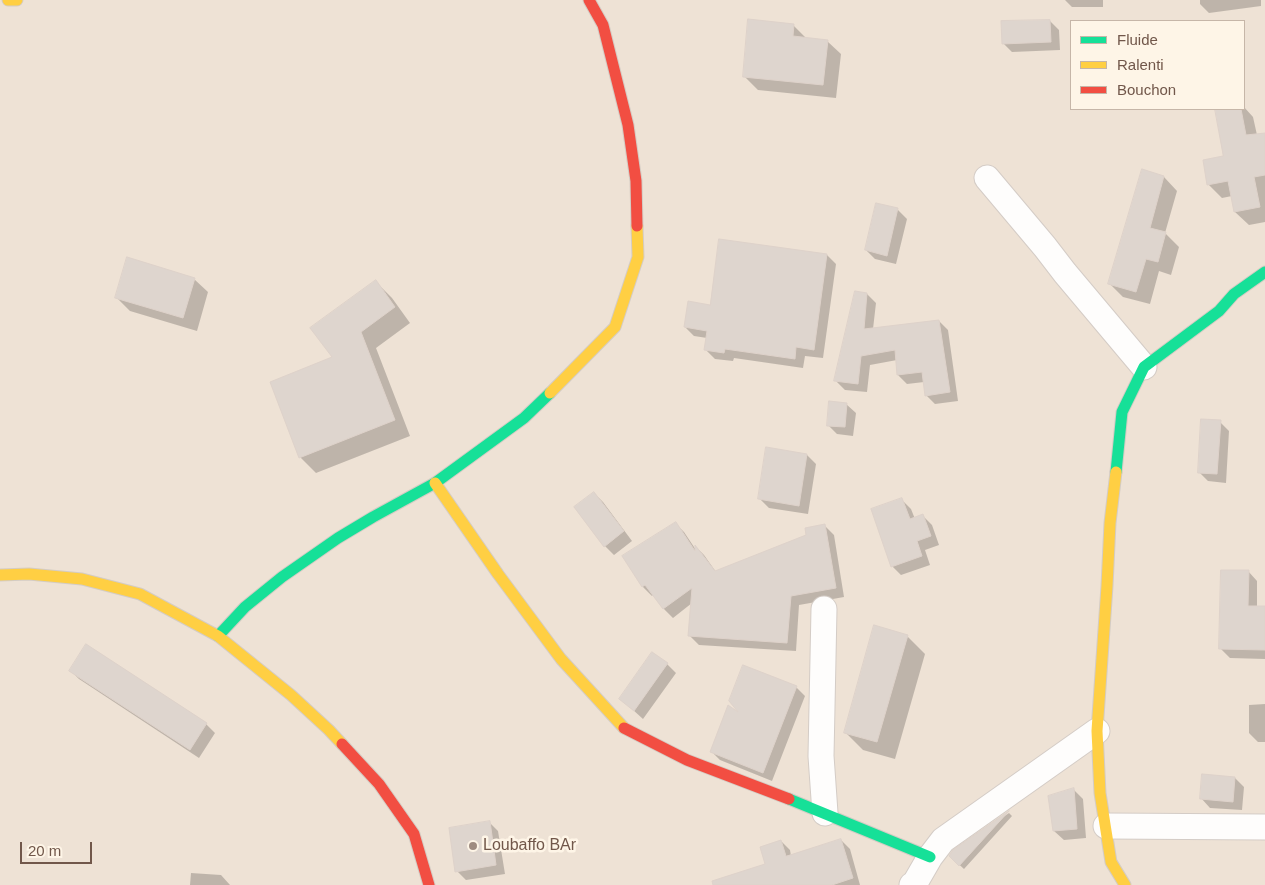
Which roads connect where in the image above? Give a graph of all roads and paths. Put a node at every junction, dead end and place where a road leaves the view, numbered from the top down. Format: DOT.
graph roads {
  1 [pos="8,0"];
  2 [pos="17,0"];
  3 [pos="589,0"];
  4 [pos="987,178"];
  5 [pos="1265,272"];
  6 [pos="1144,367"];
  7 [pos="435,483"];
  8 [pos="0,576"];
  9 [pos="824,609"];
  10 [pos="218,636"];
  11 [pos="1097,731"];
  12 [pos="825,814"];
  13 [pos="1106,826"];
  14 [pos="1265,827"];
  15 [pos="930,856"];
  16 [pos="914,884"];
  17 [pos="430,885"];
  18 [pos="1125,885"];
  1 -- 2 [label="street"];
  3 -- 7 [label="street"];
  4 -- 6 [label="street"];
  5 -- 6 [label="street"];
  6 -- 11 [label="street"];
  7 -- 10 [label="street"];
  7 -- 12 [label="street"];
  8 -- 10 [label="street"];
  9 -- 12 [label="street"];
  10 -- 17 [label="street"];
  11 -- 13 [label="street"];
  11 -- 15 [label="street"];
  12 -- 15 [label="street"];
  13 -- 14 [label="street"];
  13 -- 18 [label="street"];
  15 -- 16 [label="street"];
}
